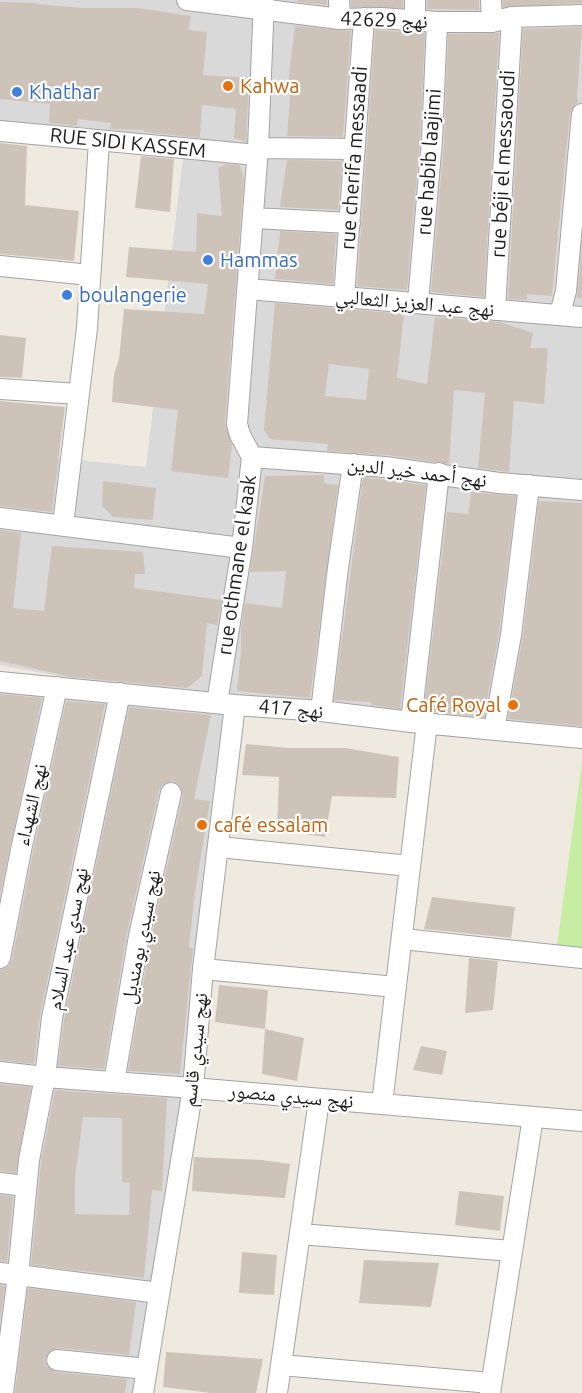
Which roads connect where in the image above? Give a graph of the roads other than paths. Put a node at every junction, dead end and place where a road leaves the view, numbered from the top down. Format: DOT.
graph roads {
  1 [pos="187,0"];
  2 [pos="415,0"];
  3 [pos="491,0"];
  4 [pos="264,4"];
  5 [pos="339,9"];
  6 [pos="575,10"];
  7 [pos="512,17"];
  8 [pos="364,18"];
  9 [pos="415,20"];
  10 [pos="437,22"];
  11 [pos="492,22"];
  12 [pos="582,114"];
  13 [pos="0,131"];
  14 [pos="99,141"];
  15 [pos="355,148"];
  16 [pos="257,152"];
  17 [pos="253,218"];
  18 [pos="350,223"];
  19 [pos="0,266"];
  20 [pos="90,275"];
  21 [pos="248,289"];
  22 [pos="344,297"];
  23 [pos="418,302"];
  24 [pos="495,310"];
  25 [pos="560,314"];
  26 [pos="582,317"];
  27 [pos="0,389"];
  28 [pos="79,394"];
  29 [pos="252,457"];
  30 [pos="353,464"];
  31 [pos="439,473"];
  32 [pos="529,485"];
  33 [pos="582,490"];
  34 [pos="0,518"];
  35 [pos="63,525"];
  36 [pos="242,548"];
  37 [pos="0,682"];
  38 [pos="57,687"];
  39 [pos="120,693"];
  40 [pos="226,704"];
  41 [pos="321,711"];
  42 [pos="419,722"];
  43 [pos="494,730"];
  44 [pos="582,738"];
  45 [pos="171,793"];
  46 [pos="219,847"];
  47 [pos="410,866"];
  48 [pos="403,939"];
  49 [pos="0,958"];
  50 [pos="582,958"];
  51 [pos="203,969"];
  52 [pos="396,987"];
  53 [pos="0,1072"];
  54 [pos="45,1077"];
  55 [pos="114,1082"];
  56 [pos="193,1088"];
  57 [pos="319,1100"];
  58 [pos="382,1104"];
  59 [pos="533,1117"];
  60 [pos="582,1121"];
  61 [pos="0,1183"];
  62 [pos="25,1186"];
  63 [pos="300,1234"];
  64 [pos="512,1251"];
  65 [pos="9,1274"];
  66 [pos="159,1293"];
  67 [pos="6,1321"];
  68 [pos="57,1360"];
  69 [pos="281,1365"];
  70 [pos="147,1369"];
  71 [pos="490,1388"];
  72 [pos="3,1393"];
  73 [pos="143,1393"];
  74 [pos="277,1393"];
  1 -- 4 [label="street, نهج 42629"];
  2 -- 9 [label="street"];
  3 -- 11 [label="street"];
  4 -- 5 [label="street, نهج 42629"];
  4 -- 16 [label="street, rue othmane el kaak"];
  5 -- 8 [label="street, نهج 42629"];
  6 -- 7 [label="street, نهج 42629"];
  7 -- 11 [label="street, نهج 42629"];
  7 -- 24 [label="street, rue béji el messaoudi"];
  8 -- 9 [label="street, نهج 42629"];
  8 -- 15 [label="street, rue cherifa messaadi"];
  9 -- 10 [label="street, نهج 42629"];
  10 -- 11 [label="street, نهج 42629"];
  10 -- 23 [label="street, rue habib laajimi"];
  12 -- 25 [label="street"];
  13 -- 14 [label="street, RUE SIDI KASSEM"];
  14 -- 16 [label="street, RUE SIDI KASSEM"];
  14 -- 20 [label="street"];
  15 -- 16 [label="street, RUE SIDI KASSEM"];
  15 -- 18 [label="street, rue cherifa messaadi"];
  16 -- 17 [label="street, rue othmane el kaak"];
  17 -- 18 [label="street"];
  17 -- 21 [label="street, rue othmane el kaak"];
  18 -- 22 [label="street, rue cherifa messaadi"];
  19 -- 20 [label="street"];
  20 -- 28 [label="street"];
  21 -- 22 [label="street, نهج عبد العزيز الثعالبي"];
  21 -- 29 [label="street, rue othmane el kaak"];
  22 -- 23 [label="street, نهج عبد العزيز الثعالبي"];
  23 -- 24 [label="street, نهج عبد العزيز الثعالبي"];
  24 -- 25 [label="street, نهج عبد العزيز الثعالبي"];
  25 -- 26 [label="street, نهج عبد العزيز الثعالبي"];
  27 -- 28 [label="street"];
  28 -- 35 [label="street"];
  29 -- 30 [label="street, نهج أحمد خير الدين"];
  29 -- 36 [label="street, rue othmane el kaak"];
  30 -- 31 [label="street, نهج أحمد خير الدين"];
  30 -- 41 [label="street"];
  31 -- 32 [label="street, نهج أحمد خير الدين"];
  31 -- 42 [label="street"];
  32 -- 33 [label="street, نهج أحمد خير الدين"];
  32 -- 43 [label="street"];
  34 -- 35 [label="street"];
  35 -- 36 [label="street"];
  36 -- 40 [label="street, rue othmane el kaak"];
  37 -- 38 [label="street, نهج 417"];
  38 -- 39 [label="street, نهج 417"];
  38 -- 49 [label="street, نهج الشهداء"];
  39 -- 40 [label="street, نهج 417"];
  39 -- 54 [label="street, نهج سدي عبد السلام"];
  40 -- 41 [label="street, نهج 417"];
  40 -- 46 [label="street, نهج سيدي قاسم"];
  41 -- 42 [label="street, نهج 417"];
  42 -- 43 [label="street, نهج 417"];
  42 -- 47 [label="street"];
  43 -- 44 [label="street, نهج 417"];
  45 -- 55 [label="street, نهج سيدي بومنديل"];
  46 -- 47 [label="street"];
  46 -- 51 [label="street, نهج سيدي قاسم"];
  47 -- 48 [label="street"];
  48 -- 50 [label="street"];
  48 -- 52 [label="street"];
  51 -- 52 [label="street"];
  51 -- 56 [label="street, نهج سيدي قاسم"];
  52 -- 58 [label="street"];
  53 -- 54 [label="street, نهج سيدي منصور"];
  54 -- 55 [label="street, نهج سيدي منصور"];
  54 -- 62 [label="street, نهج سدي عبد السلام"];
  55 -- 56 [label="street, نهج سيدي منصور"];
  56 -- 57 [label="street, نهج سيدي منصور"];
  56 -- 66 [label="street, نهج سيدي قاسم"];
  57 -- 58 [label="street, نهج سيدي منصور"];
  57 -- 63 [label="street"];
  58 -- 59 [label="street, نهج سيدي منصور"];
  59 -- 60 [label="street, نهج سيدي منصور"];
  59 -- 64 [label="street"];
  61 -- 62 [label="street"];
  62 -- 65 [label="street, نهج سدي عبد السلام"];
  63 -- 64 [label="street"];
  63 -- 69 [label="street"];
  64 -- 71 [label="street"];
  65 -- 66 [label="street"];
  65 -- 67 [label="street, نهج سدي عبد السلام"];
  66 -- 70 [label="street, نهج سيدي قاسم"];
  67 -- 72 [label="street, نهج سدي عبد السلام"];
  68 -- 70 [label="street"];
  69 -- 71 [label="street"];
  69 -- 74 [label="street"];
  70 -- 73 [label="street, نهج سيدي قاسم"];
}
